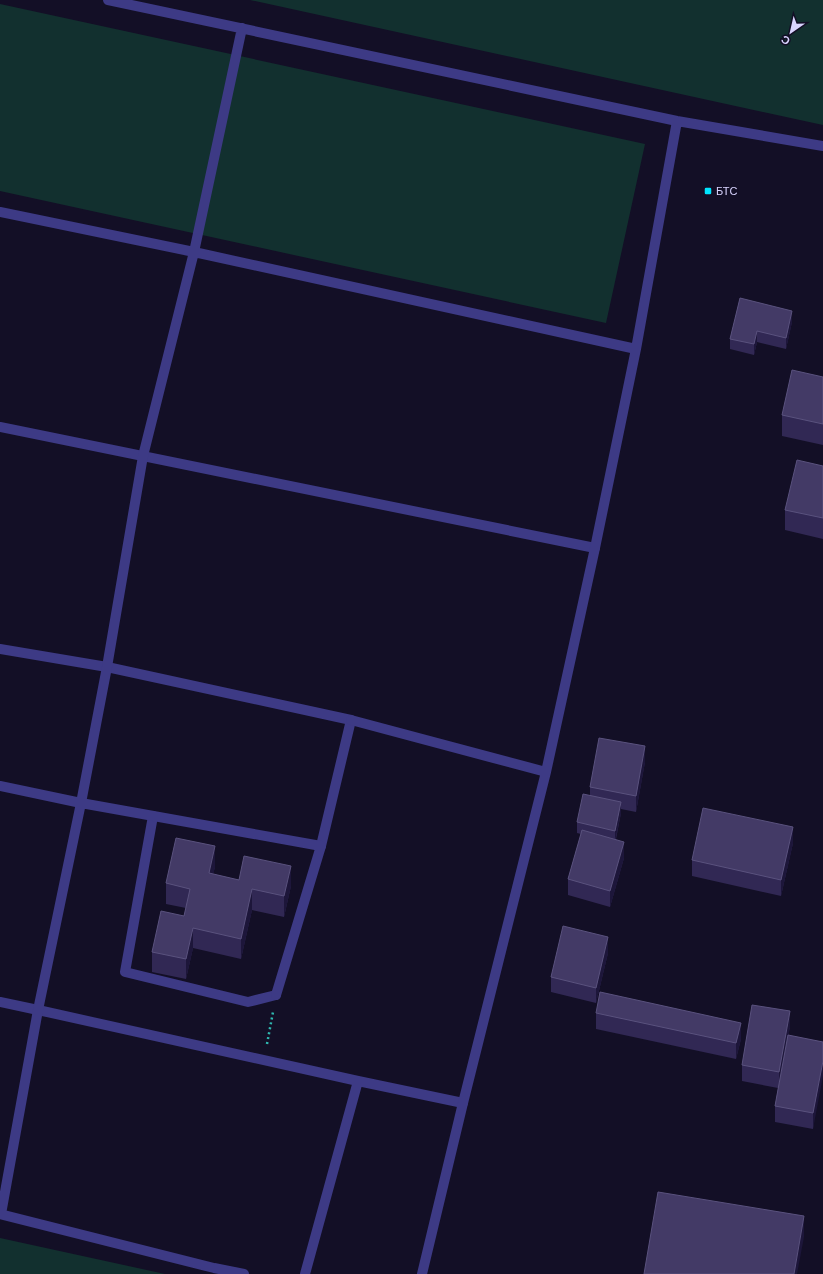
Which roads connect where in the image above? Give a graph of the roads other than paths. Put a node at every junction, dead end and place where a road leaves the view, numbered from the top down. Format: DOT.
graph roads {
  1 [pos="108,0"];
  2 [pos="242,28"];
  3 [pos="677,120"];
  4 [pos="823,146"];
  5 [pos="0,212"];
  6 [pos="194,252"];
  7 [pos="636,349"];
  8 [pos="0,428"];
  9 [pos="143,456"];
  10 [pos="595,548"];
  11 [pos="0,649"];
  12 [pos="107,667"];
  13 [pos="351,720"];
  14 [pos="546,772"];
  15 [pos="0,786"];
  16 [pos="81,803"];
  17 [pos="153,816"];
  18 [pos="321,846"];
  19 [pos="0,1002"];
  20 [pos="38,1010"];
  21 [pos="358,1081"];
  22 [pos="463,1103"];
  23 [pos="0,1214"];
  24 [pos="213,1271"];
  25 [pos="244,1274"];
  26 [pos="305,1274"];
  27 [pos="422,1274"];
  1 -- 2 [label="street"];
  2 -- 3 [label="street"];
  2 -- 6 [label="street"];
  3 -- 4 [label="street"];
  3 -- 7 [label="street"];
  5 -- 6 [label="street"];
  6 -- 7 [label="street"];
  6 -- 9 [label="street"];
  7 -- 10 [label="street"];
  8 -- 9 [label="street"];
  9 -- 10 [label="street"];
  9 -- 12 [label="street"];
  10 -- 14 [label="street"];
  11 -- 12 [label="street"];
  12 -- 13 [label="street"];
  12 -- 16 [label="street"];
  13 -- 14 [label="street"];
  13 -- 18 [label="street"];
  14 -- 22 [label="street"];
  15 -- 16 [label="street"];
  16 -- 17 [label="street"];
  16 -- 20 [label="street"];
  17 -- 18 [label="street"];
  17 -- 18 [label="street"];
  19 -- 20 [label="street"];
  20 -- 21 [label="street"];
  20 -- 23 [label="street"];
  21 -- 22 [label="street"];
  21 -- 26 [label="street"];
  22 -- 27 [label="street"];
  23 -- 24 [label="street"];
  24 -- 25 [label="street"];
}
